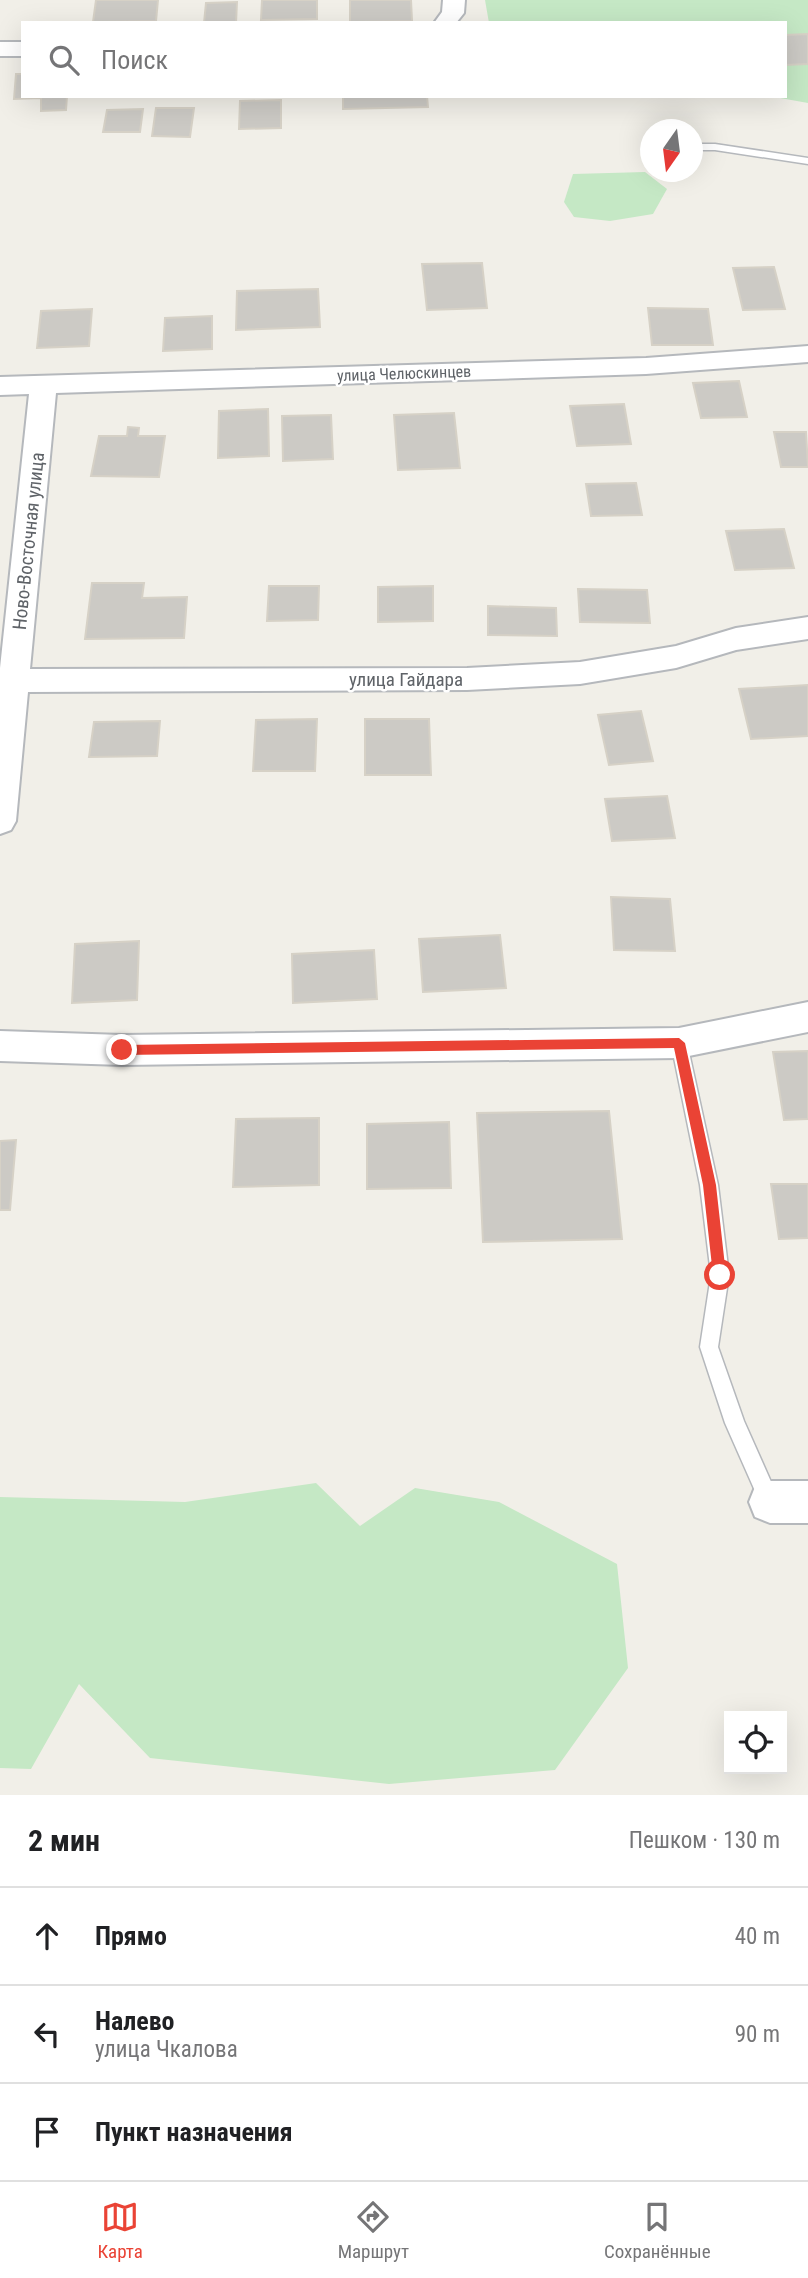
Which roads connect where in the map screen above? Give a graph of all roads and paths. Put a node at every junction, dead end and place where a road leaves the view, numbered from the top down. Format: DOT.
graph roads {
  1 [pos="454,0"];
  2 [pos="447,21"];
  3 [pos="21,48"];
  4 [pos="0,49"];
  5 [pos="703,147"];
  6 [pos="808,161"];
  7 [pos="808,355"];
  8 [pos="43,385"];
  9 [pos="0,386"];
  10 [pos="808,628"];
  11 [pos="7,682"];
  12 [pos="0,821"];
  13 [pos="808,1017"];
  14 [pos="679,1043"];
  15 [pos="0,1046"];
  16 [pos="789,1502"];
  1 -- 2 [label="street"];
  3 -- 4 [label="street"];
  5 -- 6 [label="lane"];
  7 -- 8 [label="street, улица Челюскинцев"];
  8 -- 9 [label="street, улица Челюскинцев"];
  8 -- 11 [label="street, Ново-Восточная улица"];
  10 -- 11 [label="street, улица Гайдара"];
  11 -- 12 [label="street, Ново-Восточная улица"];
  13 -- 14 [label="street"];
  14 -- 15 [label="street"];
  14 -- 16 [label="lane"];
}
